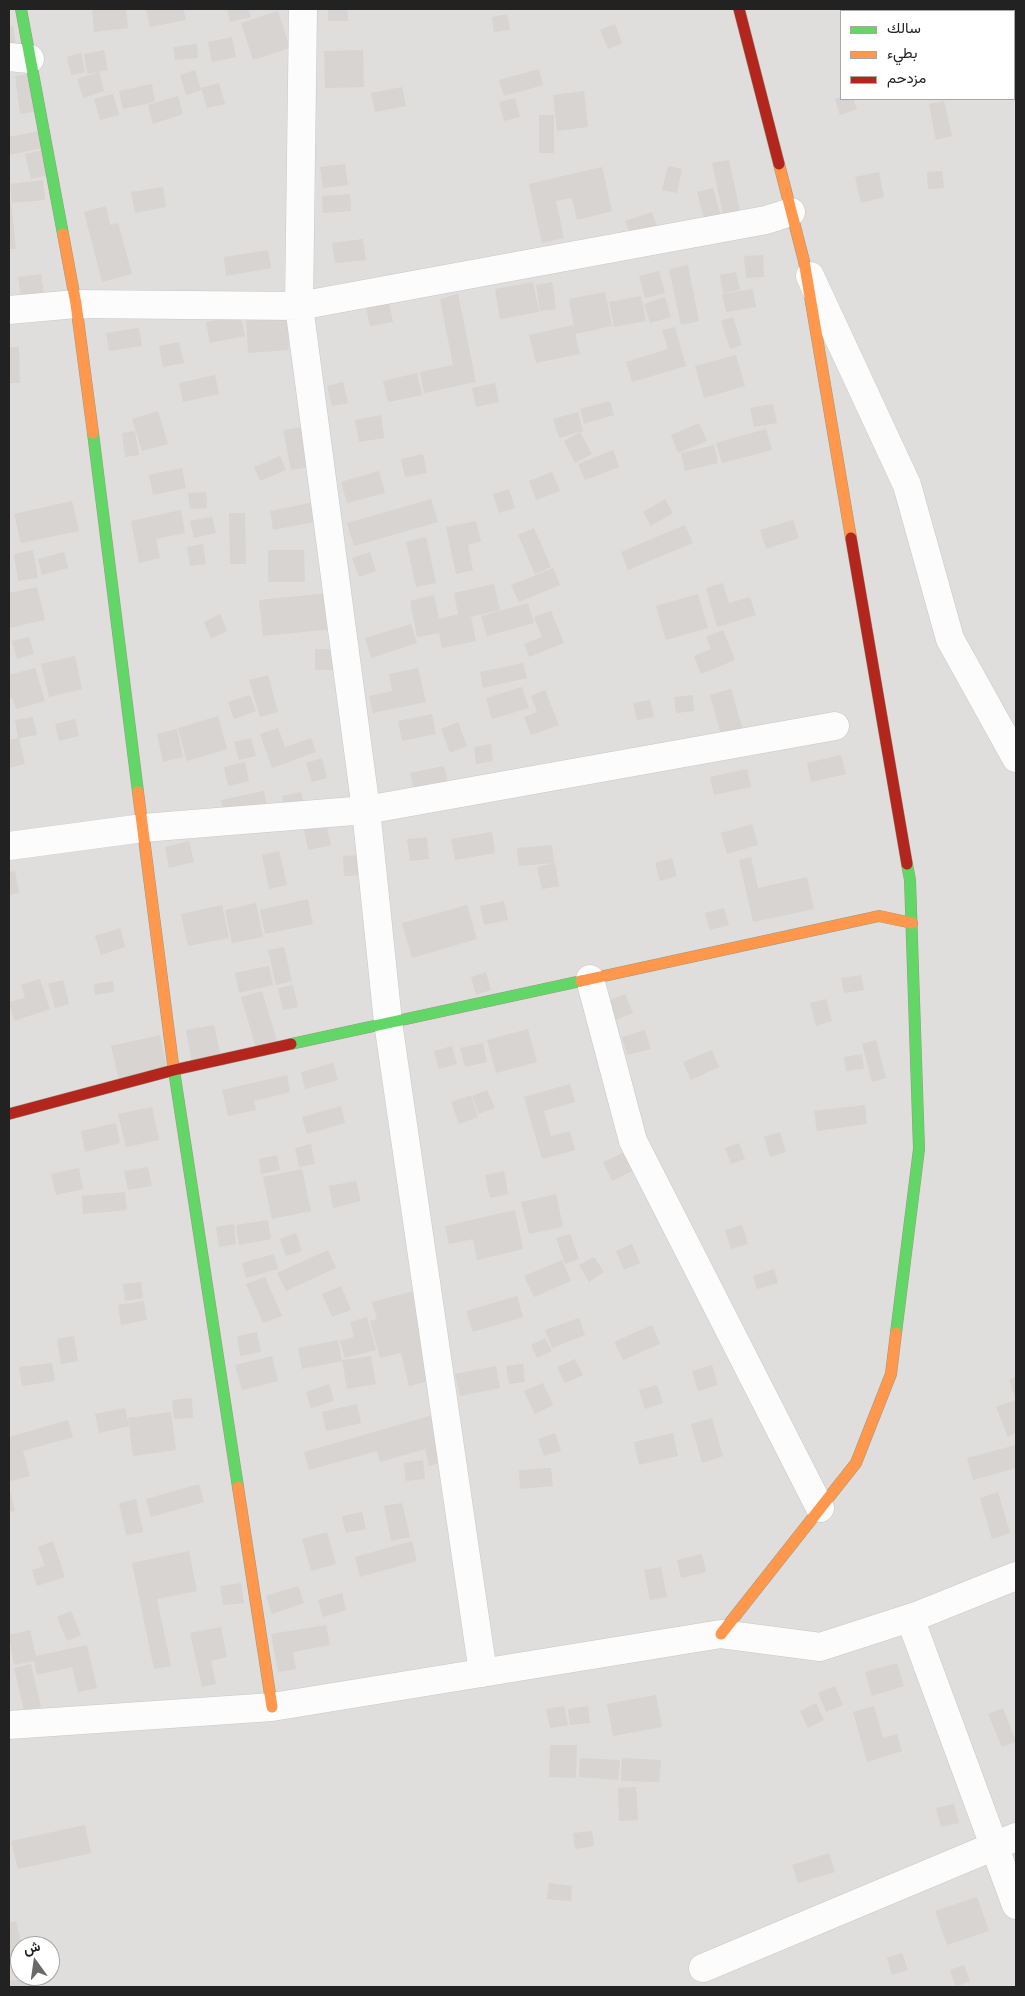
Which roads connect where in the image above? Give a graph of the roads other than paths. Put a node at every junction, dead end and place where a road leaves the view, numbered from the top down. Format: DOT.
graph roads {
  1 [pos="21,9"];
  2 [pos="303,9"];
  3 [pos="739,9"];
  4 [pos="20,58"];
  5 [pos="791,212"];
  6 [pos="804,261"];
  7 [pos="76,304"];
  8 [pos="299,306"];
  9 [pos="9,310"];
  10 [pos="835,726"];
  11 [pos="1016,758"];
  12 [pos="366,810"];
  13 [pos="143,828"];
  14 [pos="9,846"];
  15 [pos="912,923"];
  16 [pos="590,979"];
  17 [pos="388,1022"];
  18 [pos="174,1070"];
  19 [pos="9,1114"];
  20 [pos="820,1508"];
  21 [pos="1016,1576"];
  22 [pos="910,1618"];
  23 [pos="721,1634"];
  24 [pos="484,1673"];
  25 [pos="272,1707"];
  26 [pos="9,1724"];
  27 [pos="1005,1841"];
  28 [pos="1016,1905"];
  29 [pos="703,1968"];
  1 -- 4 [label="street"];
  2 -- 8 [label="street"];
  3 -- 5 [label="street"];
  4 -- 7 [label="street"];
  5 -- 6 [label="street"];
  5 -- 8 [label="street"];
  6 -- 11 [label="street"];
  6 -- 15 [label="street"];
  7 -- 8 [label="street"];
  7 -- 9 [label="street"];
  7 -- 13 [label="street"];
  8 -- 12 [label="street"];
  10 -- 12 [label="street"];
  12 -- 13 [label="street"];
  12 -- 17 [label="street"];
  13 -- 14 [label="street"];
  13 -- 18 [label="street"];
  15 -- 16 [label="street"];
  15 -- 20 [label="street"];
  16 -- 17 [label="street"];
  16 -- 20 [label="street"];
  17 -- 18 [label="street"];
  17 -- 24 [label="street"];
  18 -- 19 [label="street"];
  18 -- 25 [label="street"];
  20 -- 23 [label="street"];
  21 -- 22 [label="street"];
  22 -- 23 [label="street"];
  22 -- 27 [label="street"];
  23 -- 24 [label="street"];
  24 -- 25 [label="street"];
  25 -- 26 [label="street"];
  27 -- 28 [label="street"];
  27 -- 29 [label="street"];
}
